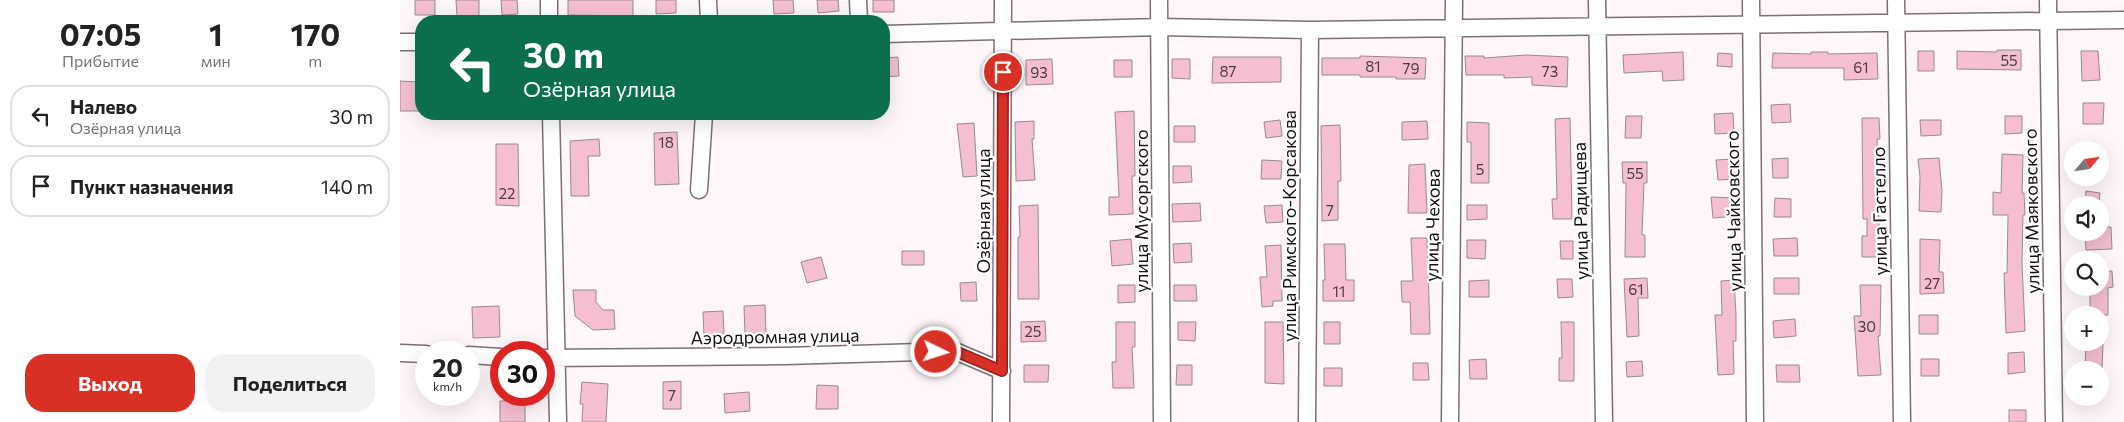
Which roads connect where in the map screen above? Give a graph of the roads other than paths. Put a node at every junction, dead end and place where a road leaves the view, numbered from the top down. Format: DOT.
graph roads {
  1 [pos="549,0"];
  2 [pos="708,0"];
  3 [pos="858,0"];
  4 [pos="1003,0"];
  5 [pos="1160,0"];
  6 [pos="1454,0"];
  7 [pos="1597,0"];
  8 [pos="1751,0"];
  9 [pos="1896,0"];
  10 [pos="2048,0"];
  11 [pos="549,15"];
  12 [pos="709,15"];
  13 [pos="859,15"];
  14 [pos="2048,20"];
  15 [pos="2124,20"];
  16 [pos="1897,22"];
  17 [pos="1751,24"];
  18 [pos="1597,26"];
  19 [pos="1160,28"];
  20 [pos="1454,28"];
  21 [pos="1310,30"];
  22 [pos="1004,32"];
  23 [pos="890,34"];
  24 [pos="400,42"];
  25 [pos="415,42"];
  26 [pos="551,120"];
  27 [pos="704,120"];
  28 [pos="699,190"];
  29 [pos="551,341"];
  30 [pos="400,353"];
  31 [pos="415,354"];
  32 [pos="555,358"];
  33 [pos="1002,371"];
  34 [pos="555,395"];
  35 [pos="558,422"];
  36 [pos="1001,422"];
  37 [pos="1162,422"];
  38 [pos="1307,422"];
  39 [pos="1450,422"];
  40 [pos="1604,422"];
  41 [pos="1755,422"];
  42 [pos="1902,422"];
  43 [pos="2054,422"];
  1 -- 11 [label="street"];
  2 -- 12 [label="street"];
  3 -- 13 [label="street"];
  4 -- 22 [label="street, Озёрная улица"];
  5 -- 19 [label="street, улица Мусоргского"];
  6 -- 20 [label="street, улица Чехова"];
  7 -- 18 [label="street, улица Радищева"];
  8 -- 17 [label="street, улица Чайковского"];
  9 -- 16 [label="street, улица Гастелло"];
  10 -- 14 [label="street, улица Маяковского"];
  14 -- 15 [label="street"];
  14 -- 16 [label="street"];
  14 -- 43 [label="street, улица Маяковского"];
  16 -- 17 [label="street"];
  16 -- 42 [label="street, улица Гастелло"];
  17 -- 18 [label="street"];
  17 -- 41 [label="street, улица Чайковского"];
  18 -- 20 [label="street"];
  18 -- 40 [label="street, улица Радищева"];
  19 -- 21 [label="street"];
  19 -- 22 [label="street"];
  19 -- 37 [label="street, улица Мусоргского"];
  20 -- 21 [label="street"];
  20 -- 39 [label="street, улица Чехова"];
  21 -- 38 [label="street, улица Римского-Корсакова"];
  22 -- 23 [label="street"];
  22 -- 33 [label="street, Озёрная улица"];
  24 -- 25 [label="street"];
  26 -- 29 [label="street"];
  27 -- 28 [label="street"];
  30 -- 31 [label="street"];
  32 -- 33 [label="street, Аэродромная улица"];
  33 -- 36 [label="street, Озёрная улица"];
  34 -- 35 [label="street"];
}
